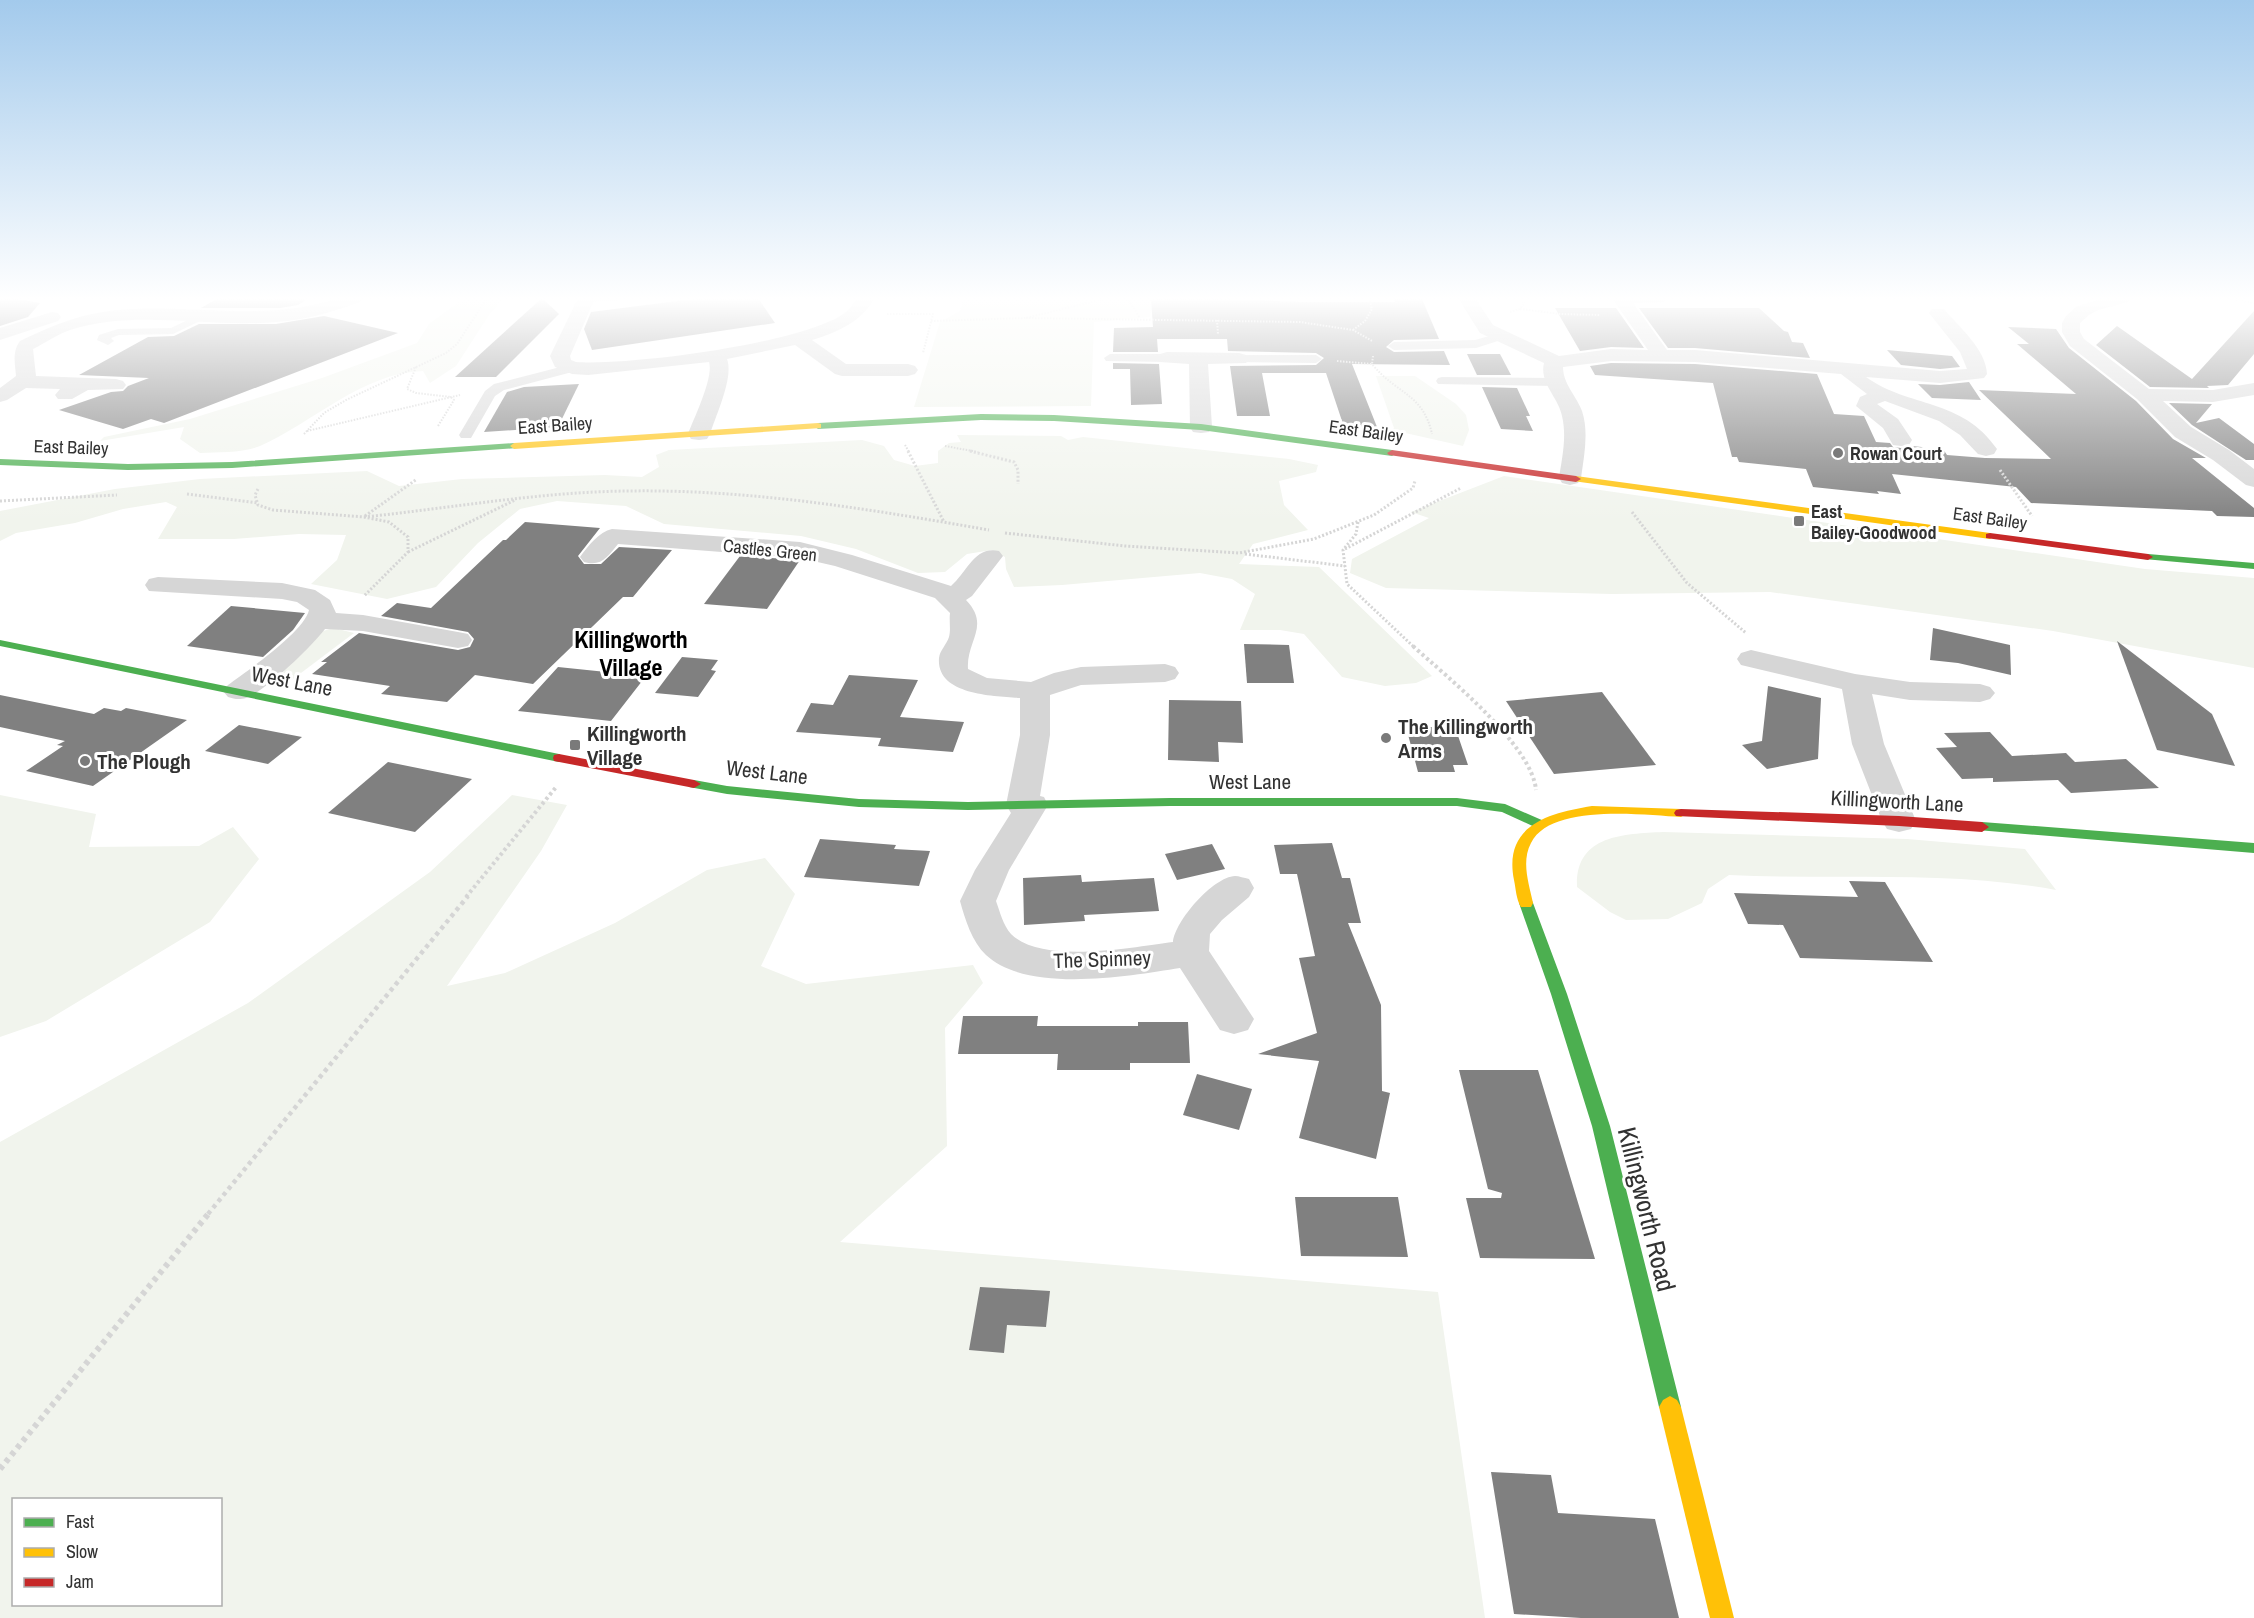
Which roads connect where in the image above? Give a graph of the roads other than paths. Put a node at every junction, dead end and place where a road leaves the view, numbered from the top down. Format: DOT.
graph roads {
  1 [pos="26,374"];
  2 [pos="551,374"];
  3 [pos="719,374"];
  4 [pos="1199,374"];
  5 [pos="1552,374"];
  6 [pos="1852,374"];
  7 [pos="1894,374"];
  8 [pos="1977,374"];
  9 [pos="2117,374"];
  10 [pos="1442,381"];
  11 [pos="22,382"];
  12 [pos="1556,382"];
  13 [pos="84,384"];
  14 [pos="116,385"];
  15 [pos="2254,389"];
  16 [pos="64,395"];
  17 [pos="1883,395"];
  18 [pos="2144,395"];
  19 [pos="0,396"];
  20 [pos="1201,426"];
  21 [pos="699,434"];
  22 [pos="466,435"];
  23 [pos="1901,440"];
  24 [pos="1986,449"];
  25 [pos="0,462"];
  26 [pos="1570,478"];
  27 [pos="2254,480"];
  28 [pos="990,556"];
  29 [pos="593,557"];
  30 [pos="2254,566"];
  31 [pos="158,585"];
  32 [pos="950,598"];
  33 [pos="318,620"];
  34 [pos="458,640"];
  35 [pos="0,643"];
  36 [pos="1751,659"];
  37 [pos="1165,673"];
  38 [pos="1855,683"];
  39 [pos="238,691"];
  40 [pos="1035,691"];
  41 [pos="1980,693"];
  42 [pos="1027,805"];
  43 [pos="1899,821"];
  44 [pos="1539,824"];
  45 [pos="2254,848"];
  46 [pos="1236,888"];
  47 [pos="1190,953"];
  48 [pos="1234,1019"];
  49 [pos="1722,1618"];
  1 -- 11 [label="street"];
  2 -- 22 [label="lane"];
  3 -- 21 [label="street"];
  4 -- 20 [label="street"];
  5 -- 12 [label="street"];
  6 -- 17 [label="street"];
  7 -- 8 [label="street"];
  9 -- 18 [label="street"];
  10 -- 12 [label="lane"];
  11 -- 13 [label="street"];
  11 -- 19 [label="street"];
  12 -- 26 [label="street"];
  13 -- 14 [label="street"];
  13 -- 16 [label="street"];
  15 -- 18 [label="street"];
  17 -- 23 [label="street"];
  17 -- 24 [label="street"];
  18 -- 27 [label="street"];
  20 -- 21 [label="street, East Bailey"];
  20 -- 26 [label="street, East Bailey"];
  21 -- 25 [label="street, East Bailey"];
  26 -- 30 [label="street, East Bailey"];
  28 -- 32 [label="street"];
  29 -- 32 [label="street, Castles Green"];
  31 -- 33 [label="street"];
  32 -- 40 [label="street"];
  33 -- 34 [label="street"];
  33 -- 39 [label="street"];
  35 -- 39 [label="street, West Lane"];
  36 -- 38 [label="street"];
  37 -- 40 [label="street"];
  38 -- 41 [label="street"];
  38 -- 43 [label="street"];
  39 -- 42 [label="street, West Lane"];
  40 -- 42 [label="street"];
  42 -- 44 [label="street, West Lane"];
  42 -- 47 [label="street, The Spinney"];
  43 -- 44 [label="street, Killingworth Lane"];
  43 -- 45 [label="street, Killingworth Lane"];
  44 -- 49 [label="street, Killingworth Road"];
  46 -- 47 [label="street"];
  47 -- 48 [label="street"];
}
